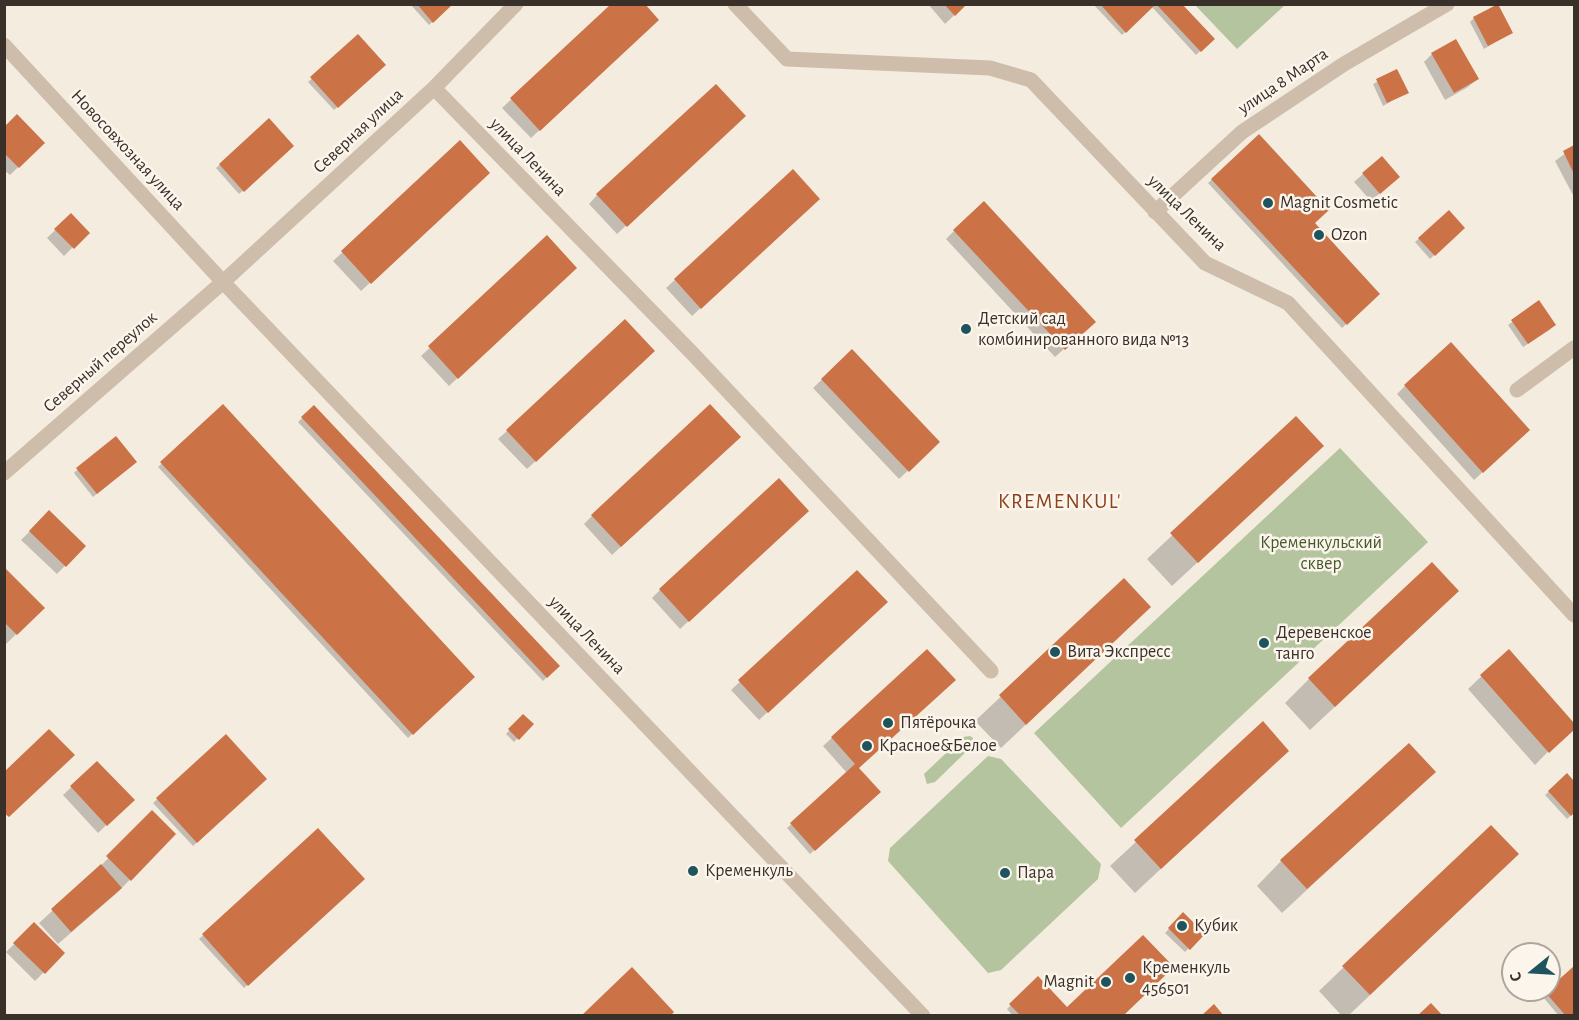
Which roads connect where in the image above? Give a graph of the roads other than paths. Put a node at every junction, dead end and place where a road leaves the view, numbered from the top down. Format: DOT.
graph roads {
  1 [pos="516,4"];
  2 [pos="735,4"];
  3 [pos="1447,4"];
  4 [pos="4,45"];
  5 [pos="434,88"];
  6 [pos="1155,212"];
  7 [pos="223,282"];
  8 [pos="1575,348"];
  9 [pos="1517,390"];
  10 [pos="4,473"];
  11 [pos="1575,615"];
  12 [pos="991,671"];
  13 [pos="923,1016"];
  1 -- 5 [label="street, Северная улица"];
  2 -- 6 [label="street, улица Ленина"];
  3 -- 6 [label="street, улица 8 Марта"];
  4 -- 7 [label="street, Новосовхозная улица"];
  5 -- 7 [label="street, Северная улица"];
  5 -- 12 [label="street, улица Ленина"];
  6 -- 11 [label="street, улица Ленина"];
  7 -- 10 [label="street, Северный переулок"];
  7 -- 13 [label="street, улица Ленина"];
  8 -- 9 [label="street"];
}
